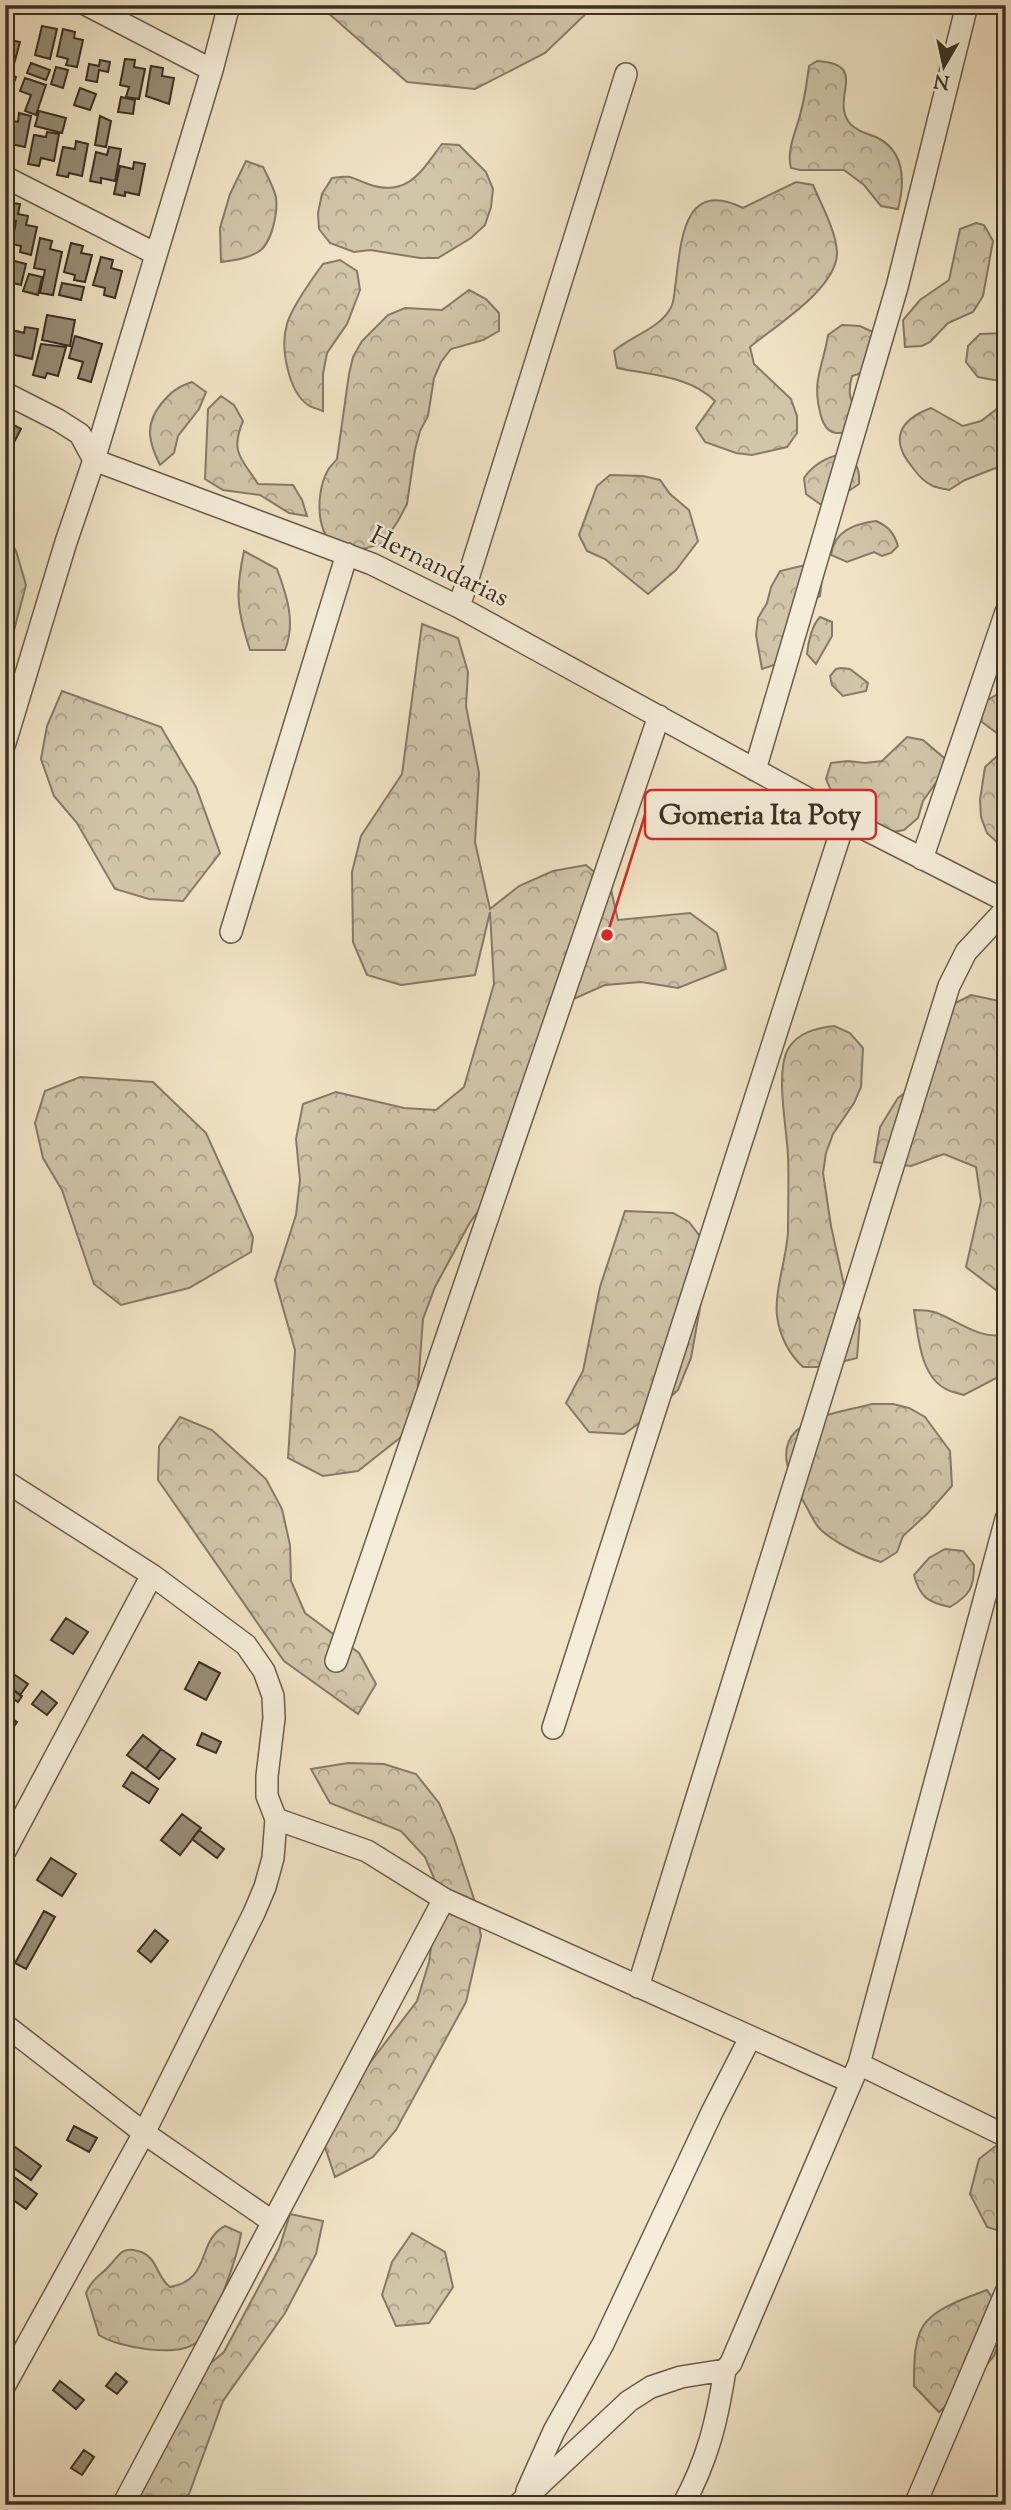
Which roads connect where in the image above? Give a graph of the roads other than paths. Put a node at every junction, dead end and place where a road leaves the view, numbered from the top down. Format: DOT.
graph roads {
  1 [pos="87,5"];
  2 [pos="229,5"];
  3 [pos="967,5"];
  4 [pos="212,70"];
  5 [pos="626,74"];
  6 [pos="5,177"];
  7 [pos="156,254"];
  8 [pos="5,393"];
  9 [pos="94,460"];
  10 [pos="347,554"];
  11 [pos="459,607"];
  12 [pos="1006,612"];
  13 [pos="659,716"];
  14 [pos="5,743"];
  15 [pos="755,770"];
  16 [pos="845,819"];
  17 [pos="922,859"];
  18 [pos="1006,901"];
  19 [pos="1006,909"];
  20 [pos="231,932"];
  21 [pos="5,1481"];
  22 [pos="1006,1519"];
  23 [pos="152,1575"];
  24 [pos="336,1661"];
  25 [pos="553,1728"];
  26 [pos="276,1819"];
  27 [pos="5,1851"];
  28 [pos="444,1899"];
  29 [pos="638,1987"];
  30 [pos="5,2025"];
  31 [pos="750,2038"];
  32 [pos="855,2073"];
  33 [pos="144,2133"];
  34 [pos="1006,2136"];
  35 [pos="273,2222"];
  36 [pos="1006,2292"];
  37 [pos="725,2370"];
  38 [pos="5,2385"];
  39 [pos="520,2503"];
  40 [pos="123,2505"];
  41 [pos="683,2505"];
  42 [pos="915,2505"];
  1 -- 4 [label="street"];
  2 -- 4 [label="street"];
  3 -- 15 [label="street"];
  4 -- 7 [label="street"];
  5 -- 11 [label="street"];
  6 -- 7 [label="street"];
  7 -- 9 [label="street"];
  8 -- 9 [label="street"];
  9 -- 10 [label="street, Hernandarias"];
  9 -- 14 [label="street"];
  10 -- 11 [label="street, Hernandarias"];
  10 -- 20 [label="street"];
  11 -- 13 [label="street, Hernandarias"];
  12 -- 17 [label="street"];
  13 -- 15 [label="street, Hernandarias"];
  13 -- 24 [label="street"];
  15 -- 16 [label="street, Hernandarias"];
  16 -- 17 [label="street, Hernandarias"];
  16 -- 25 [label="street"];
  17 -- 18 [label="street, Hernandarias"];
  19 -- 29 [label="street"];
  21 -- 23 [label="street"];
  22 -- 32 [label="street"];
  23 -- 26 [label="street"];
  23 -- 27 [label="street"];
  26 -- 28 [label="street"];
  26 -- 33 [label="street"];
  28 -- 29 [label="street"];
  28 -- 35 [label="street"];
  29 -- 31 [label="street"];
  30 -- 33 [label="street"];
  31 -- 32 [label="street"];
  31 -- 39 [label="street"];
  32 -- 34 [label="street"];
  32 -- 37 [label="street"];
  33 -- 35 [label="street"];
  33 -- 38 [label="street"];
  35 -- 40 [label="street"];
  36 -- 42 [label="street"];
  37 -- 39 [label="street"];
  37 -- 41 [label="street"];
}
